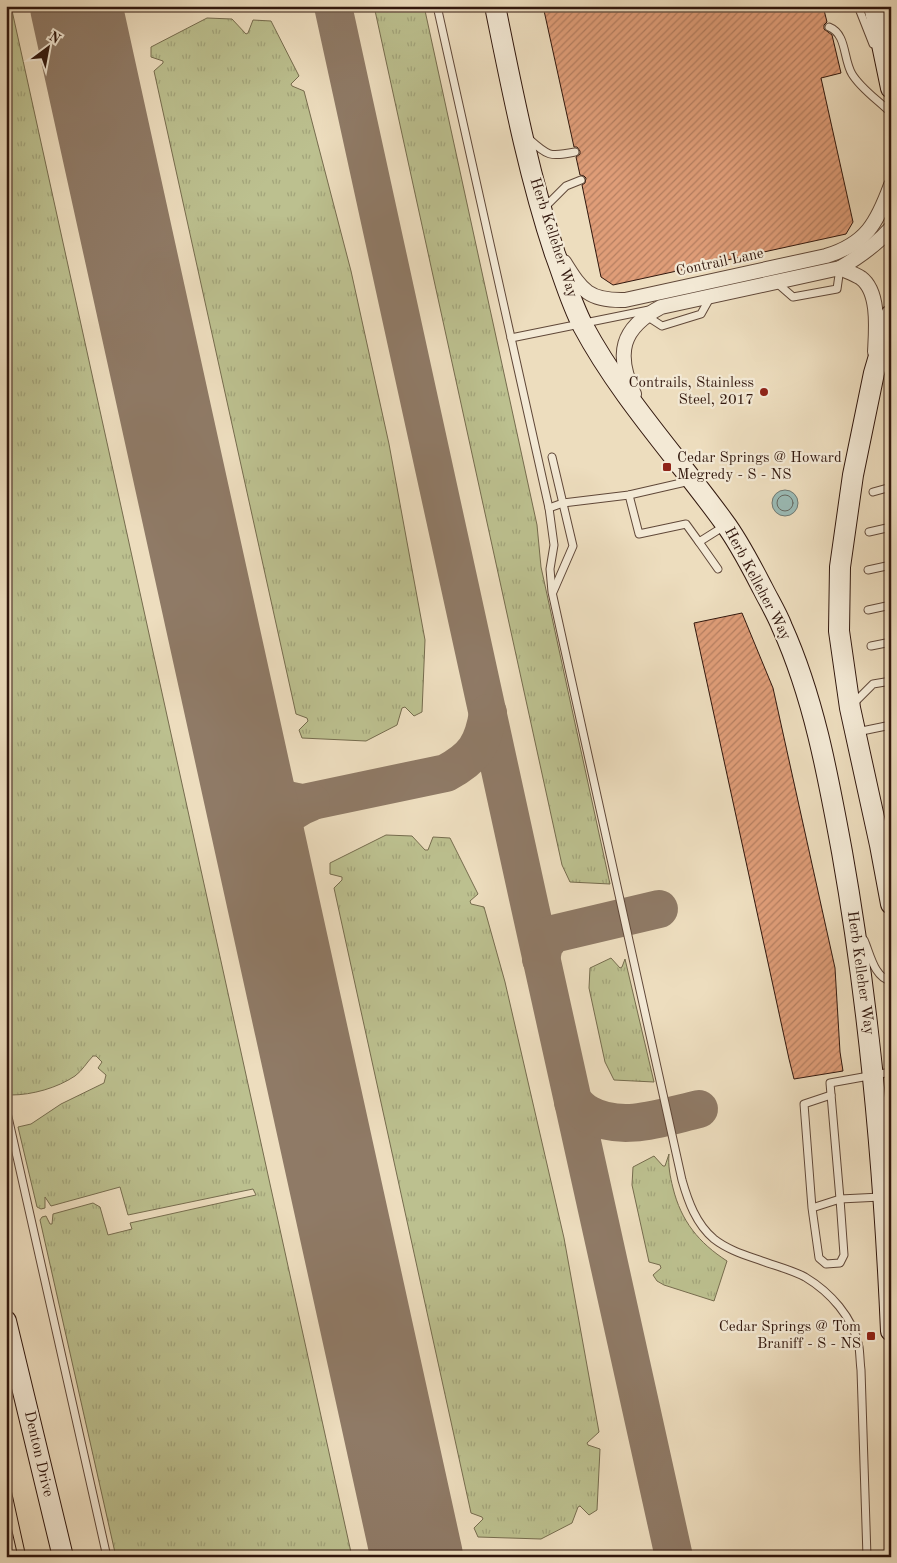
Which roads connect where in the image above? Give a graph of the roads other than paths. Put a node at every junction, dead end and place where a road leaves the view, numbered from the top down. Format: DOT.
graph roads {
  1 [pos="437,6"];
  2 [pos="495,6"];
  3 [pos="858,6"];
  4 [pos="874,6"];
  5 [pos="829,26"];
  6 [pos="891,88"];
  7 [pos="891,113"];
  8 [pos="521,132"];
  9 [pos="575,152"];
  10 [pos="581,180"];
  11 [pos="891,185"];
  12 [pos="542,210"];
  13 [pos="891,228"];
  14 [pos="550,238"];
  15 [pos="840,268"];
  16 [pos="776,282"];
  17 [pos="711,296"];
  18 [pos="661,307"];
  19 [pos="645,315"];
  20 [pos="891,315"];
  21 [pos="582,324"];
  22 [pos="511,338"];
  23 [pos="874,373"];
  24 [pos="650,426"];
  25 [pos="552,457"];
  26 [pos="693,480"];
  27 [pos="891,487"];
  28 [pos="873,492"];
  29 [pos="629,495"];
  30 [pos="563,503"];
  31 [pos="549,508"];
  32 [pos="726,525"];
  33 [pos="891,527"];
  34 [pos="869,532"];
  35 [pos="700,542"];
  36 [pos="891,565"];
  37 [pos="718,569"];
  38 [pos="868,570"];
  39 [pos="552,592"];
  40 [pos="891,604"];
  41 [pos="868,610"];
  42 [pos="891,642"];
  43 [pos="871,646"];
  44 [pos="891,680"];
  45 [pos="850,708"];
  46 [pos="891,725"];
  47 [pos="855,732"];
  48 [pos="891,904"];
  49 [pos="854,922"];
  50 [pos="891,981"];
  51 [pos="882,1073"];
  52 [pos="831,1095"];
  53 [pos="6,1108"];
  54 [pos="884,1197"];
  55 [pos="840,1199"];
  56 [pos="812,1208"];
  57 [pos="6,1321"];
  58 [pos="891,1331"];
  59 [pos="63,1557"];
  60 [pos="107,1557"];
  61 [pos="867,1557"];
  1 -- 22 [label="lane"];
  2 -- 8 [label="main road, Herb Kelleher Way"];
  3 -- 6 [label="lane"];
  4 -- 6 [label="main road"];
  5 -- 7 [label="lane"];
  8 -- 9 [label="lane"];
  8 -- 12 [label="main road, Herb Kelleher Way"];
  10 -- 12 [label="lane"];
  11 -- 14 [label="street, Contrail Lane"];
  12 -- 14 [label="main road, Herb Kelleher Way"];
  13 -- 15 [label="street, Contrail Lane"];
  14 -- 21 [label="main road, Herb Kelleher Way"];
  15 -- 16 [label="street, Contrail Lane"];
  15 -- 16 [label="lane"];
  15 -- 23 [label="street"];
  16 -- 17 [label="street, Contrail Lane"];
  17 -- 18 [label="street, Contrail Lane"];
  17 -- 19 [label="lane"];
  18 -- 19 [label="street, Contrail Lane"];
  18 -- 21 [label="lane, Contrail Lane"];
  19 -- 24 [label="street, Contrail Lane"];
  20 -- 23 [label="main road"];
  21 -- 22 [label="lane, Contrail Lane"];
  21 -- 24 [label="main road, Herb Kelleher Way"];
  22 -- 31 [label="lane"];
  23 -- 45 [label="main road"];
  24 -- 26 [label="main road, Herb Kelleher Way"];
  25 -- 30 [label="lane"];
  26 -- 29 [label="lane"];
  26 -- 32 [label="main road, Herb Kelleher Way"];
  27 -- 28 [label="lane"];
  29 -- 30 [label="lane"];
  29 -- 35 [label="lane"];
  30 -- 31 [label="lane"];
  30 -- 39 [label="lane"];
  31 -- 39 [label="lane"];
  32 -- 35 [label="lane"];
  32 -- 49 [label="main road, Herb Kelleher Way"];
  33 -- 34 [label="lane"];
  35 -- 37 [label="lane"];
  36 -- 38 [label="lane"];
  39 -- 61 [label="lane"];
  40 -- 41 [label="lane"];
  42 -- 43 [label="lane"];
  44 -- 45 [label="lane"];
  45 -- 47 [label="main road"];
  46 -- 47 [label="lane"];
  47 -- 48 [label="main road"];
  49 -- 50 [label="lane"];
  49 -- 51 [label="main road, Herb Kelleher Way"];
  51 -- 52 [label="lane"];
  51 -- 54 [label="main road, Herb Kelleher Way"];
  52 -- 55 [label="lane"];
  52 -- 56 [label="lane"];
  53 -- 60 [label="lane"];
  54 -- 55 [label="lane"];
  54 -- 58 [label="main road, Herb Kelleher Way"];
  55 -- 56 [label="lane"];
  55 -- 56 [label="lane"];
  57 -- 59 [label="main road, Denton Drive"];
}
